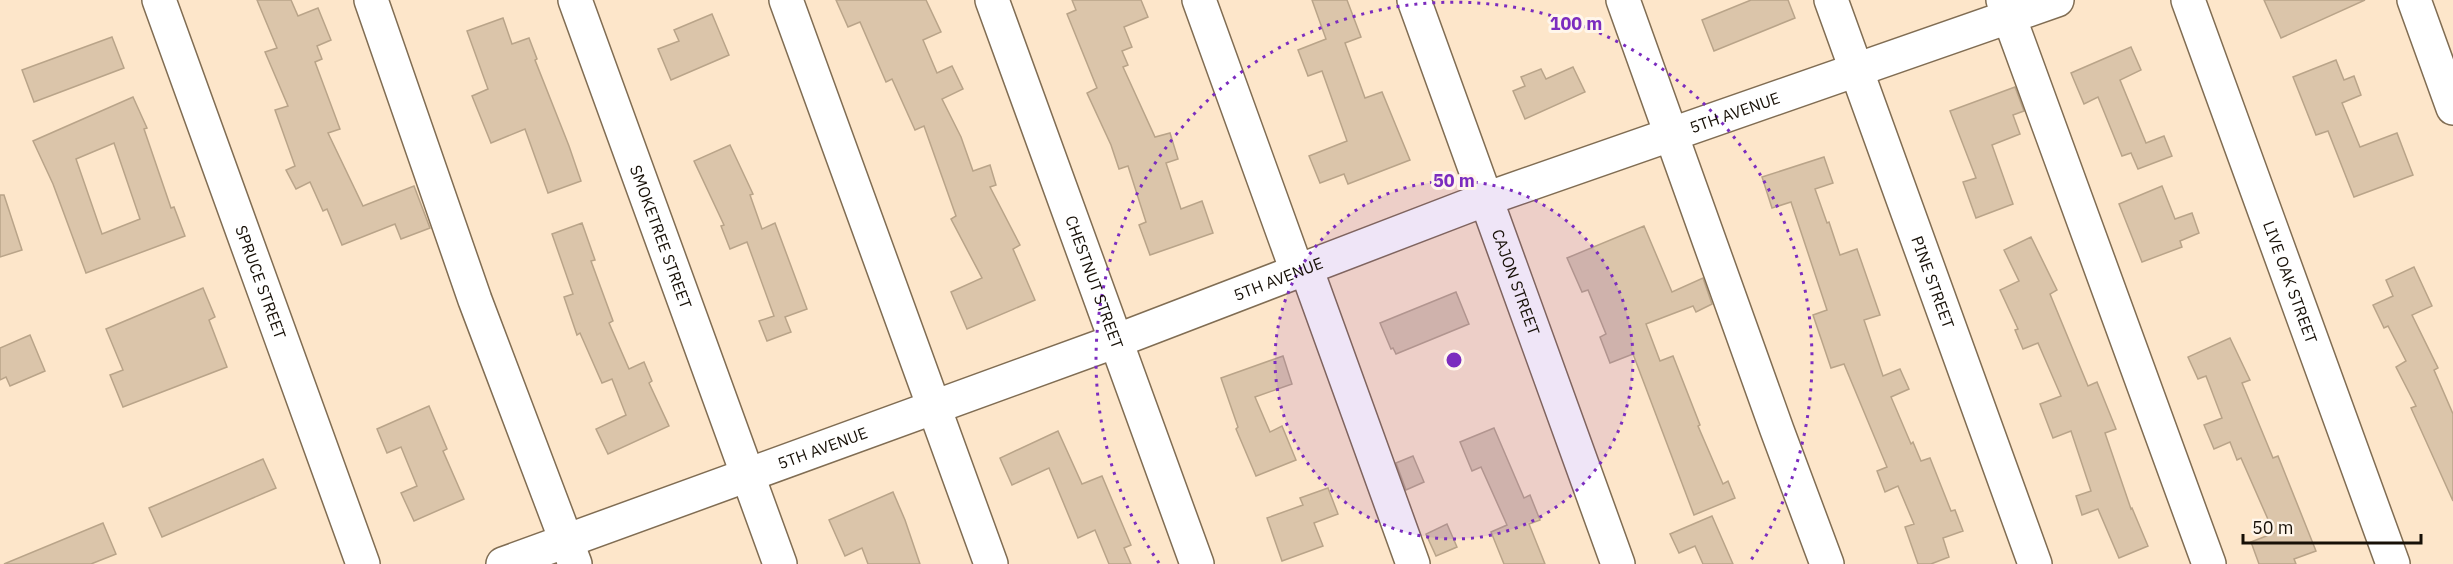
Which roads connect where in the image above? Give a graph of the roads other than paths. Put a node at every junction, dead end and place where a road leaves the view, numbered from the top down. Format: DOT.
graph roads {
  1 [pos="159,0"];
  2 [pos="371,0"];
  3 [pos="575,0"];
  4 [pos="786,0"];
  5 [pos="992,0"];
  6 [pos="1199,0"];
  7 [pos="1414,0"];
  8 [pos="1623,0"];
  9 [pos="1831,0"];
  10 [pos="2057,0"];
  11 [pos="2188,0"];
  12 [pos="2414,0"];
  13 [pos="2006,8"];
  14 [pos="1856,69"];
  15 [pos="2453,108"];
  16 [pos="1671,134"];
  17 [pos="1486,199"];
  18 [pos="1302,270"];
  19 [pos="1116,341"];
  20 [pos="935,408"];
  21 [pos="747,474"];
  22 [pos="571,553"];
  23 [pos="363,564"];
  24 [pos="503,564"];
  25 [pos="780,564"];
  26 [pos="991,564"];
  27 [pos="1197,564"];
  28 [pos="1413,564"];
  29 [pos="1618,564"];
  30 [pos="1827,564"];
  31 [pos="2035,564"];
  32 [pos="2209,564"];
  33 [pos="2393,564"];
  1 -- 23 [label="street, SPRUCE STREET"];
  2 -- 22 [label="street"];
  3 -- 21 [label="street, SMOKETREE STREET"];
  4 -- 20 [label="street"];
  5 -- 19 [label="street, CHESTNUT STREET"];
  6 -- 18 [label="street"];
  7 -- 17 [label="street, CAJON STREET"];
  8 -- 16 [label="street"];
  9 -- 14 [label="street, PINE STREET"];
  10 -- 13 [label="street, 5TH AVENUE"];
  11 -- 33 [label="street, LIVE OAK STREET"];
  12 -- 15 [label="street"];
  13 -- 14 [label="street, 5TH AVENUE"];
  13 -- 32 [label="street"];
  14 -- 16 [label="street, 5TH AVENUE"];
  14 -- 31 [label="street, PINE STREET"];
  16 -- 17 [label="street, 5TH AVENUE"];
  16 -- 30 [label="street"];
  17 -- 18 [label="street, 5TH AVENUE"];
  17 -- 29 [label="street, CAJON STREET"];
  18 -- 19 [label="street, 5TH AVENUE"];
  18 -- 28 [label="street"];
  19 -- 20 [label="street, 5TH AVENUE"];
  19 -- 27 [label="street, CHESTNUT STREET"];
  20 -- 21 [label="street, 5TH AVENUE"];
  20 -- 26 [label="street"];
  21 -- 22 [label="street, 5TH AVENUE"];
  21 -- 25 [label="street, SMOKETREE STREET"];
  22 -- 24 [label="street, 5TH AVENUE"];
}
